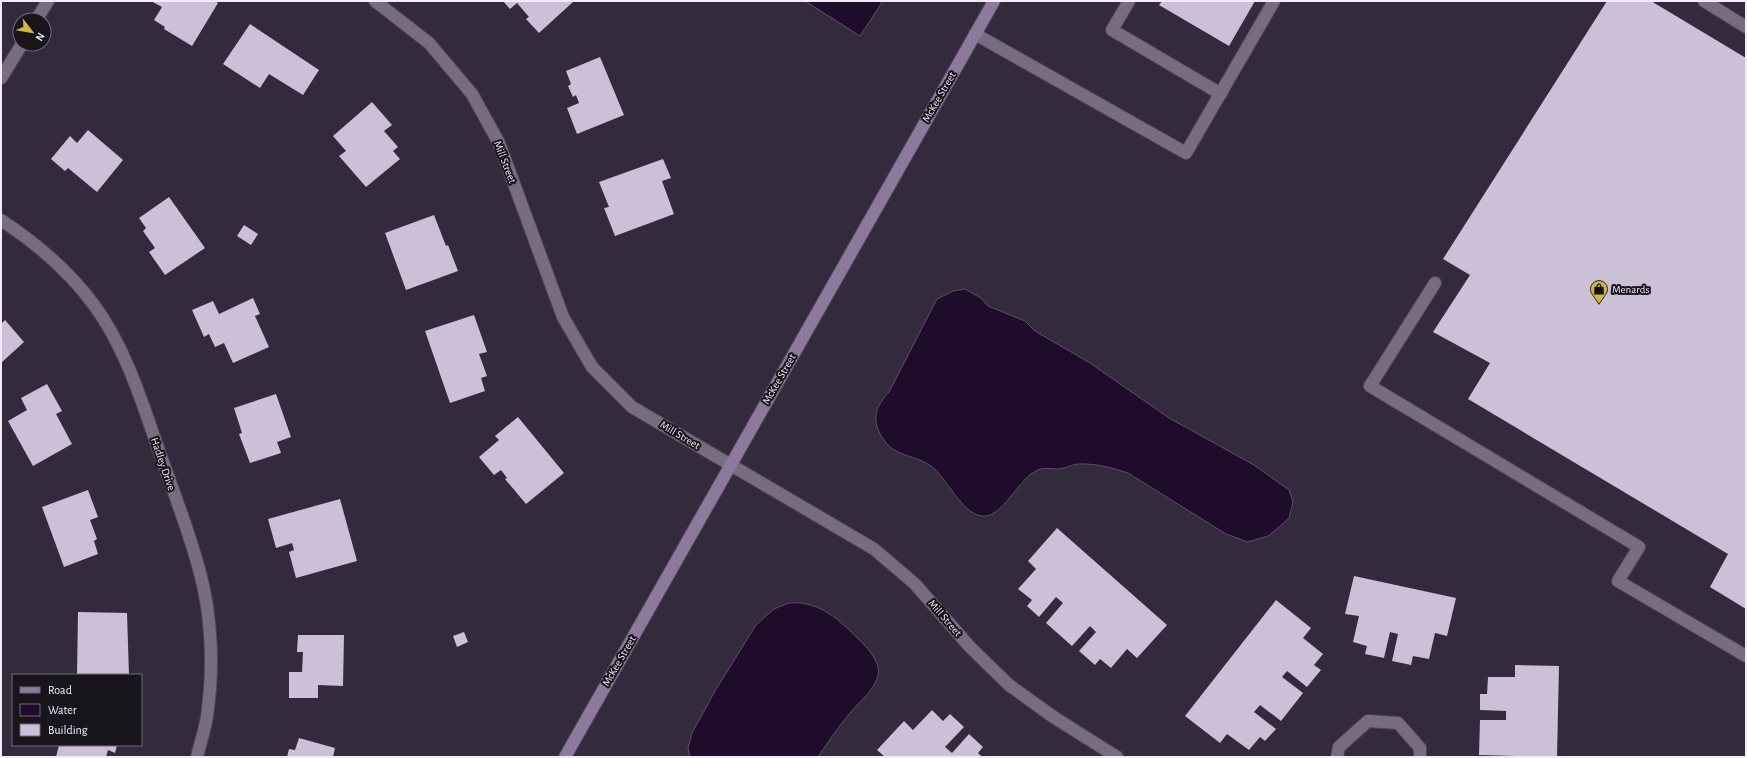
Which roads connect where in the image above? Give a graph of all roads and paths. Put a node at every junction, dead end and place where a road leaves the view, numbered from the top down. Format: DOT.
graph roads {
  1 [pos="48,1"];
  2 [pos="375,1"];
  3 [pos="994,1"];
  4 [pos="1129,1"];
  5 [pos="1274,1"];
  6 [pos="1704,1"];
  7 [pos="41,12"];
  8 [pos="1746,27"];
  9 [pos="975,34"];
  10 [pos="17,52"];
  11 [pos="1,78"];
  12 [pos="1220,94"];
  13 [pos="1,220"];
  14 [pos="1435,283"];
  15 [pos="731,464"];
  16 [pos="1746,656"];
  17 [pos="197,757"];
  18 [pos="565,757"];
  19 [pos="1117,757"];
  20 [pos="1337,757"];
  21 [pos="1420,757"];
  1 -- 7 [label="street"];
  2 -- 15 [label="street, Mill Street"];
  3 -- 9 [label="street, McKee Street"];
  4 -- 12 [label="street"];
  5 -- 12 [label="street"];
  6 -- 8 [label="street"];
  9 -- 12 [label="street"];
  9 -- 15 [label="street, McKee Street"];
  10 -- 11 [label="street"];
  13 -- 17 [label="street, Hadley Drive"];
  14 -- 16 [label="street"];
  15 -- 18 [label="street, McKee Street"];
  15 -- 19 [label="street, Mill Street"];
  20 -- 21 [label="street"];
}
